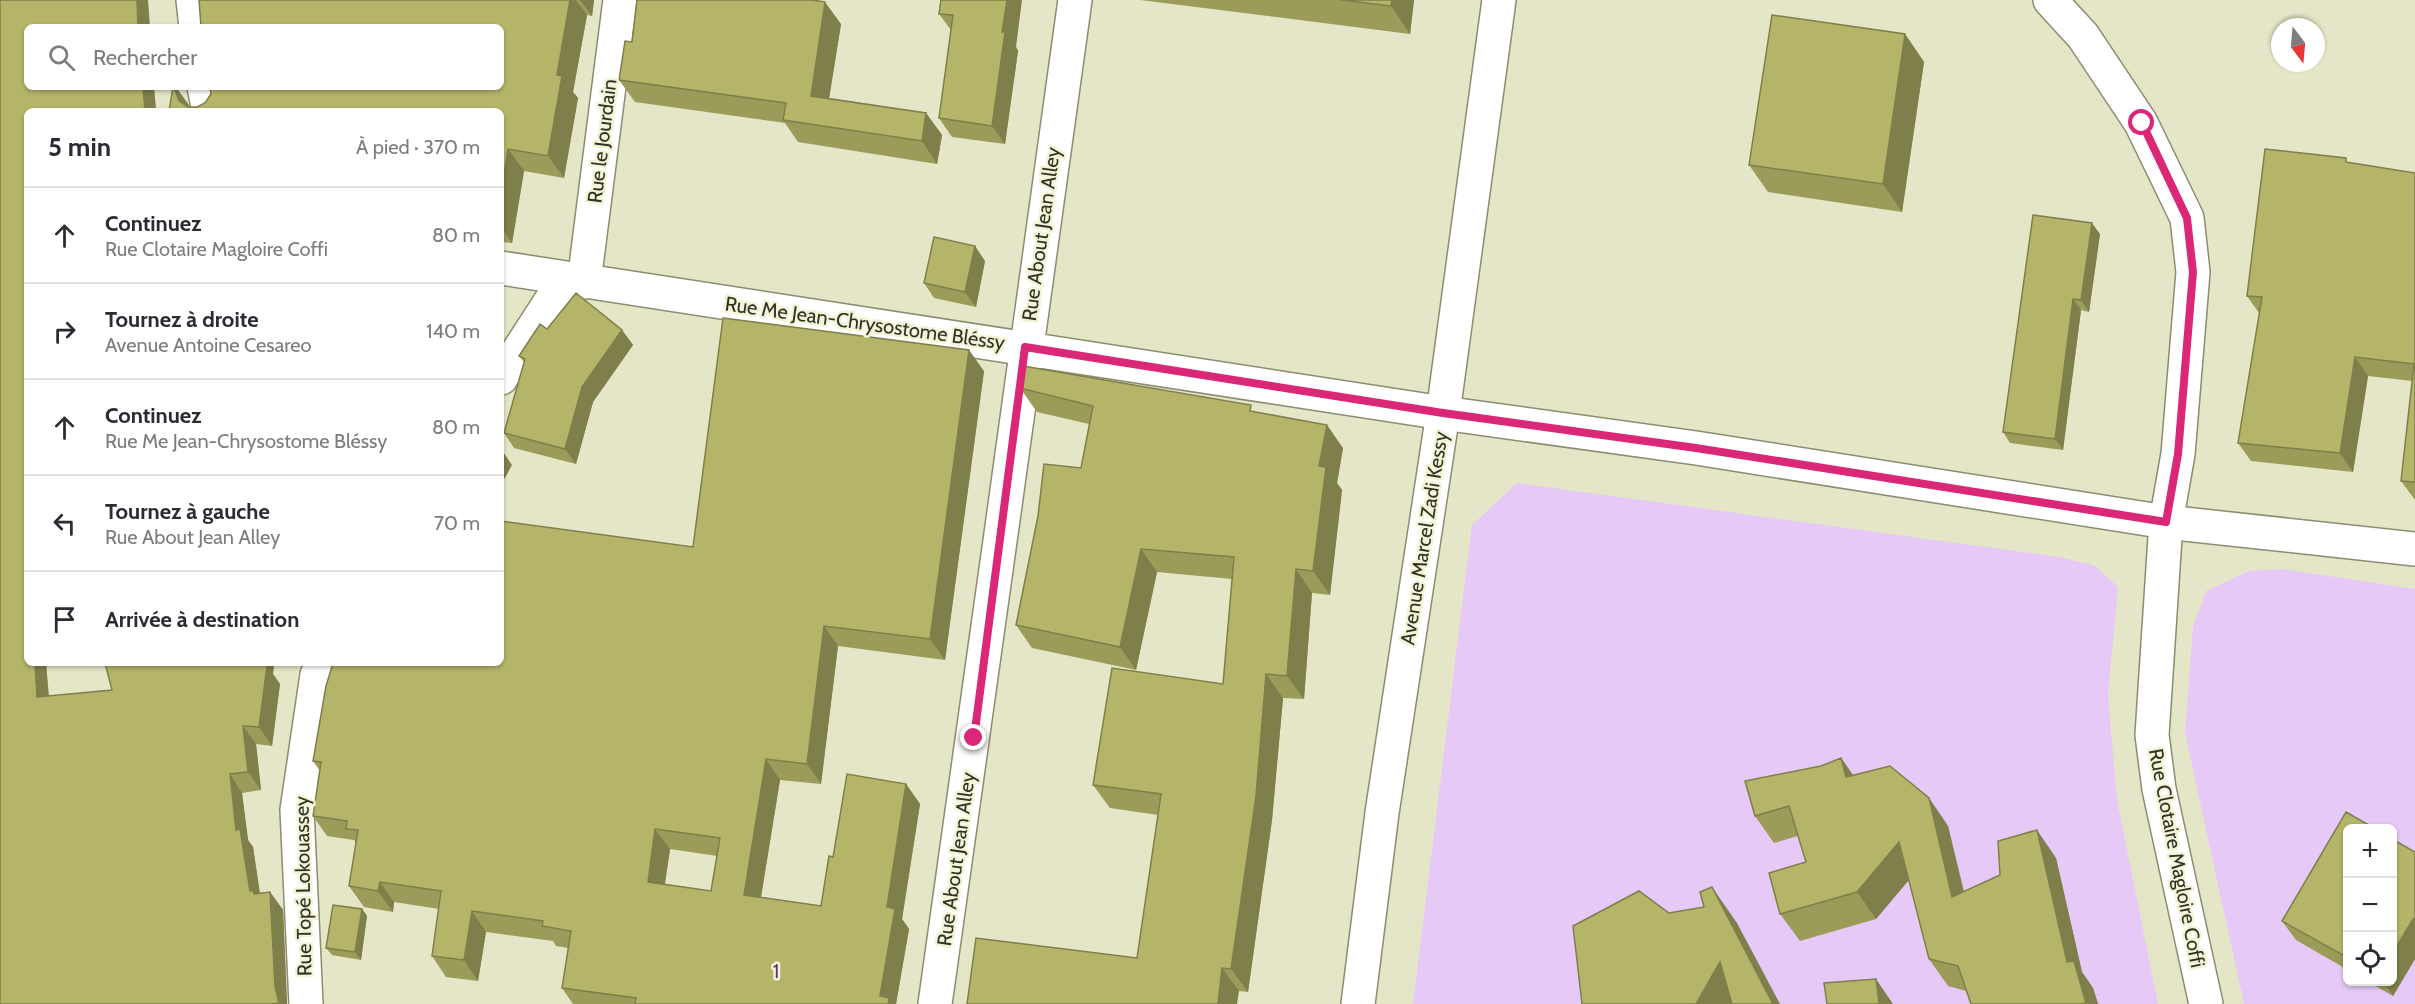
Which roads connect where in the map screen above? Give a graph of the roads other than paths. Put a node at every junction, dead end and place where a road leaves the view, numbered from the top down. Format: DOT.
graph roads {
  1 [pos="193,0"];
  2 [pos="620,0"];
  3 [pos="1076,0"];
  4 [pos="1499,0"];
  5 [pos="2050,0"];
  6 [pos="196,24"];
  7 [pos="205,90"];
  8 [pos="208,108"];
  9 [pos="504,268"];
  10 [pos="574,280"];
  11 [pos="1025,347"];
  12 [pos="504,374"];
  13 [pos="1443,413"];
  14 [pos="2166,522"];
  15 [pos="2415,549"];
  16 [pos="322,666"];
  17 [pos="306,1004"];
  18 [pos="935,1004"];
  19 [pos="1358,1004"];
  20 [pos="2206,1004"];
  1 -- 6 [label="street"];
  2 -- 10 [label="street, Rue le Jourdain"];
  3 -- 11 [label="street, Rue About Jean Alley"];
  4 -- 13 [label="street, Avenue Marcel Zadi Kessy"];
  5 -- 14 [label="street, Rue Clotaire Magloire Coffi"];
  7 -- 8 [label="street"];
  9 -- 10 [label="street, Rue Me Jean-Chrysostome Bléssy"];
  10 -- 11 [label="street, Rue Me Jean-Chrysostome Bléssy"];
  10 -- 12 [label="street"];
  11 -- 13 [label="street, Rue Me Jean-Chrysostome Bléssy"];
  11 -- 18 [label="street, Rue About Jean Alley"];
  13 -- 14 [label="street, Rue Me Jean-Chrysostome Bléssy"];
  13 -- 19 [label="street, Avenue Marcel Zadi Kessy"];
  14 -- 15 [label="street, Rue Me Jean-Chrysostome Bléssy"];
  14 -- 20 [label="street, Rue Clotaire Magloire Coffi"];
  16 -- 17 [label="street, Rue Topé Lokouassey"];
}
